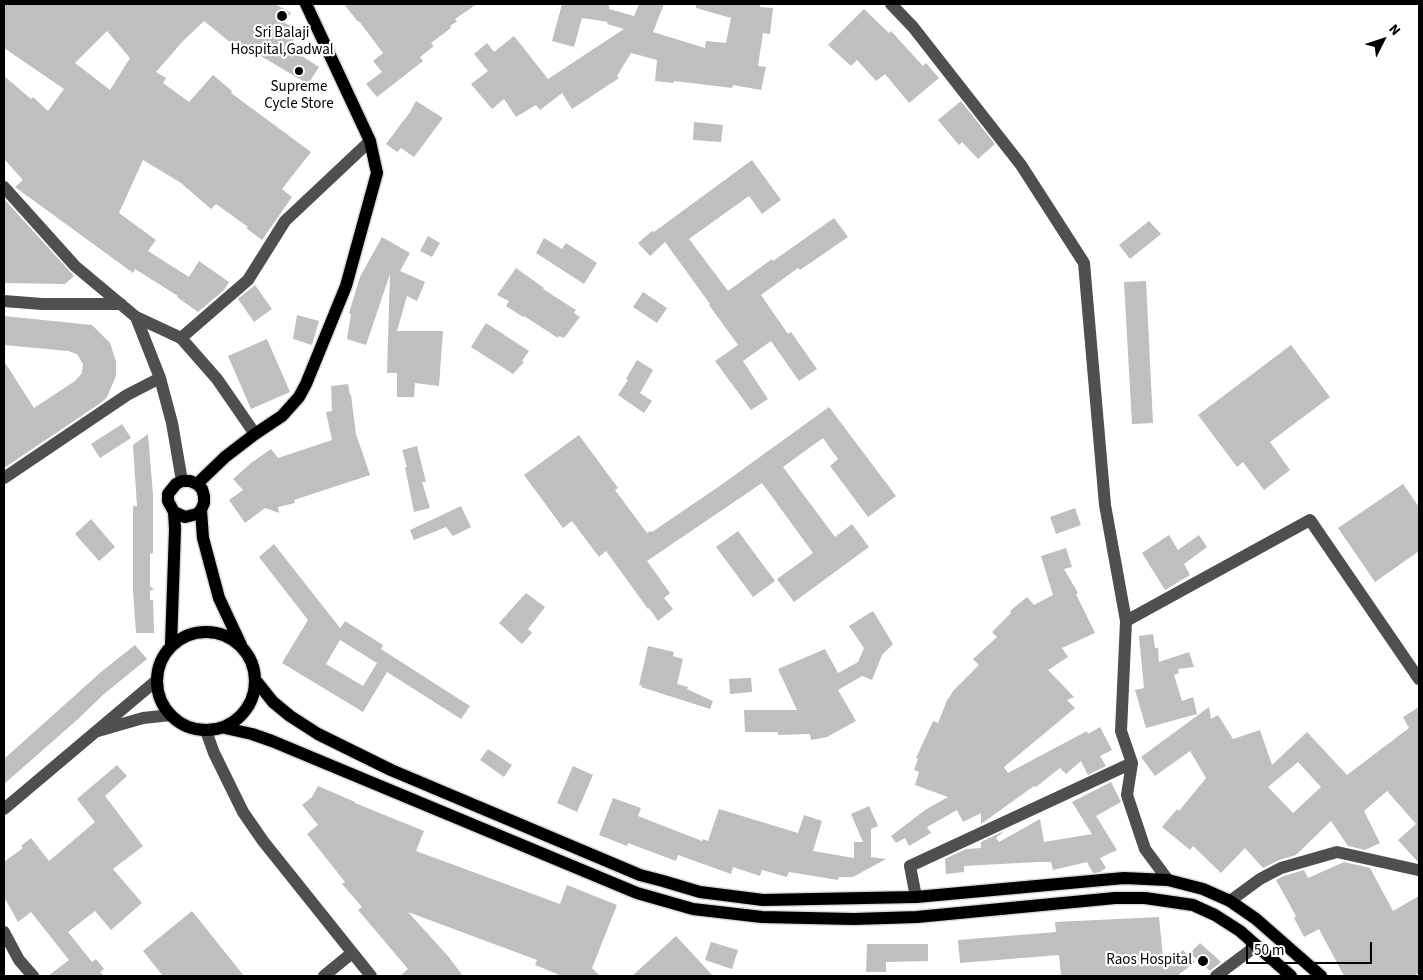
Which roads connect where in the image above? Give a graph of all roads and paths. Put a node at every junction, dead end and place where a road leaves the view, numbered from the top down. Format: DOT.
graph roads {
  1 [pos="306,4"];
  2 [pos="891,4"];
  3 [pos="370,141"];
  4 [pos="4,187"];
  5 [pos="4,301"];
  6 [pos="120,304"];
  7 [pos="136,317"];
  8 [pos="181,338"];
  9 [pos="160,378"];
  10 [pos="255,434"];
  11 [pos="4,478"];
  12 [pos="182,481"];
  13 [pos="197,484"];
  14 [pos="202,510"];
  15 [pos="174,512"];
  16 [pos="1126,621"];
  17 [pos="172,645"];
  18 [pos="242,646"];
  19 [pos="1419,679"];
  20 [pos="156,680"];
  21 [pos="257,682"];
  22 [pos="171,715"];
  23 [pos="225,728"];
  24 [pos="206,731"];
  25 [pos="93,733"];
  26 [pos="1132,764"];
  27 [pos="4,809"];
  28 [pos="1419,870"];
  29 [pos="1168,880"];
  30 [pos="916,898"];
  31 [pos="1230,900"];
  32 [pos="4,932"];
  33 [pos="1256,946"];
  34 [pos="352,953"];
  35 [pos="33,976"];
  36 [pos="324,976"];
  37 [pos="371,976"];
  38 [pos="1216,976"];
  39 [pos="1291,976"];
  40 [pos="1320,976"];
  1 -- 3 [label="main road"];
  2 -- 16 [label="street"];
  3 -- 8 [label="street"];
  3 -- 10 [label="main road"];
  4 -- 6 [label="street"];
  5 -- 6 [label="street"];
  6 -- 7 [label="street"];
  7 -- 8 [label="street"];
  7 -- 9 [label="street"];
  8 -- 10 [label="street"];
  9 -- 11 [label="street"];
  9 -- 12 [label="street"];
  10 -- 13 [label="main road"];
  12 -- 13 [label="main road"];
  12 -- 15 [label="main road"];
  13 -- 14 [label="main road"];
  14 -- 15 [label="main road"];
  14 -- 18 [label="main road"];
  15 -- 17 [label="main road"];
  16 -- 19 [label="street"];
  16 -- 26 [label="street"];
  17 -- 18 [label="main road"];
  17 -- 20 [label="main road"];
  18 -- 21 [label="main road"];
  20 -- 22 [label="main road"];
  20 -- 25 [label="street"];
  21 -- 23 [label="main road"];
  21 -- 30 [label="main road"];
  22 -- 24 [label="main road"];
  22 -- 25 [label="street"];
  23 -- 24 [label="main road"];
  23 -- 33 [label="main road"];
  24 -- 34 [label="street"];
  25 -- 27 [label="street"];
  26 -- 29 [label="street"];
  26 -- 30 [label="street"];
  28 -- 31 [label="street"];
  29 -- 30 [label="main road"];
  29 -- 31 [label="main road"];
  31 -- 40 [label="main road"];
  32 -- 35 [label="street"];
  33 -- 38 [label="street"];
  33 -- 39 [label="main road"];
  34 -- 36 [label="street"];
  34 -- 37 [label="street"];
}
